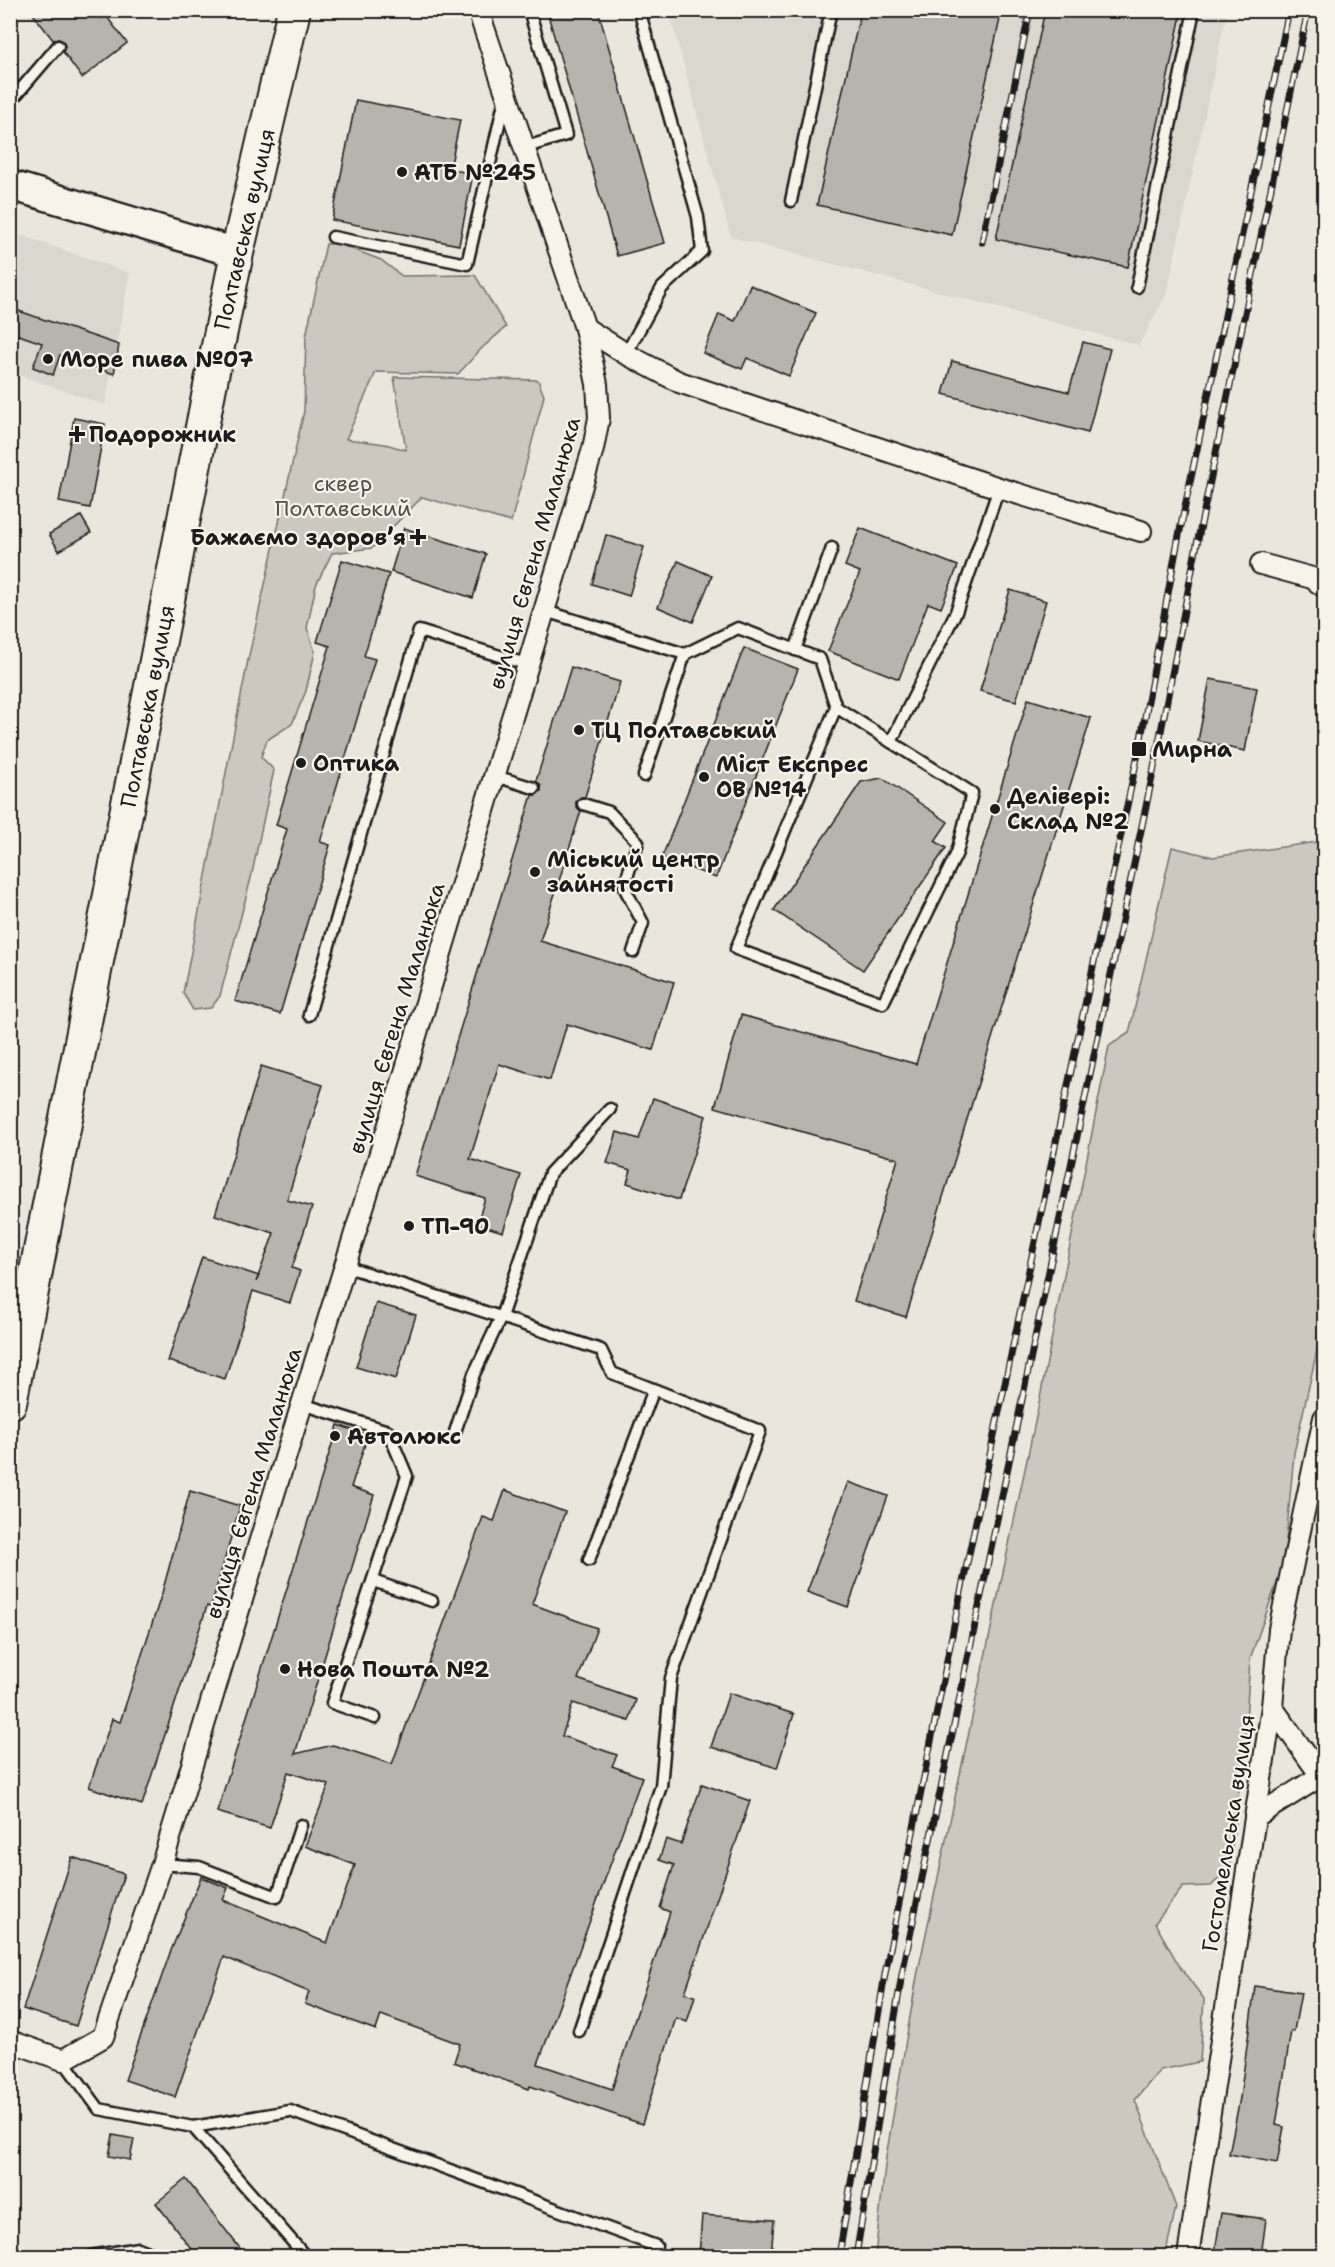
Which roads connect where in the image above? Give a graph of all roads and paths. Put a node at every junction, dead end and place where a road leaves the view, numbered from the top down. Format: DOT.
graph roads {
  1 [pos="294,10"];
  2 [pos="478,10"];
  3 [pos="529,10"];
  4 [pos="639,10"];
  5 [pos="831,10"];
  6 [pos="1194,10"];
  7 [pos="58,46"];
  8 [pos="506,94"];
  9 [pos="10,102"];
  10 [pos="523,148"];
  11 [pos="10,185"];
  12 [pos="791,201"];
  13 [pos="333,237"];
  14 [pos="237,254"];
  15 [pos="1137,287"];
  16 [pos="585,328"];
  17 [pos="626,354"];
  18 [pos="999,488"];
  19 [pos="1141,531"];
  20 [pos="832,548"];
  21 [pos="1262,564"];
  22 [pos="1324,587"];
  23 [pos="545,611"];
  24 [pos="795,650"];
  25 [pos="685,654"];
  26 [pos="529,665"];
  27 [pos="836,707"];
  28 [pos="891,742"];
  29 [pos="495,776"];
  30 [pos="644,776"];
  31 [pos="534,788"];
  32 [pos="583,804"];
  33 [pos="633,952"];
  34 [pos="309,1015"];
  35 [pos="610,1108"];
  36 [pos="345,1266"];
  37 [pos="501,1317"];
  38 [pos="654,1389"];
  39 [pos="10,1403"];
  40 [pos="302,1404"];
  41 [pos="1324,1418"];
  42 [pos="455,1432"];
  43 [pos="590,1560"];
  44 [pos="373,1581"];
  45 [pos="432,1601"];
  46 [pos="1272,1707"];
  47 [pos="375,1718"];
  48 [pos="1324,1777"];
  49 [pos="1255,1817"];
  50 [pos="301,1825"];
  51 [pos="162,1864"];
  52 [pos="579,2031"];
  53 [pos="10,2041"];
  54 [pos="63,2060"];
  55 [pos="193,2127"];
  56 [pos="656,2246"];
  57 [pos="91,2256"];
  58 [pos="157,2256"];
  59 [pos="305,2256"];
  60 [pos="1188,2256"];
  1 -- 14 [label="main road, Полтавська вулиця"];
  2 -- 8 [label="street, вулиця Євгена Маланюка"];
  3 -- 10 [label="lane"];
  4 -- 17 [label="lane"];
  5 -- 12 [label="lane"];
  6 -- 15 [label="lane"];
  7 -- 9 [label="lane"];
  8 -- 10 [label="street, вулиця Євгена Маланюка"];
  8 -- 13 [label="lane"];
  10 -- 16 [label="street, вулиця Євгена Маланюка"];
  11 -- 14 [label="main road"];
  14 -- 39 [label="main road, Полтавська вулиця"];
  16 -- 17 [label="street"];
  16 -- 23 [label="street, вулиця Євгена Маланюка"];
  17 -- 18 [label="street"];
  18 -- 19 [label="street"];
  18 -- 28 [label="lane"];
  20 -- 24 [label="lane"];
  21 -- 22 [label="street"];
  23 -- 25 [label="lane"];
  23 -- 26 [label="street, вулиця Євгена Маланюка"];
  24 -- 25 [label="lane"];
  24 -- 27 [label="lane"];
  25 -- 30 [label="lane"];
  26 -- 29 [label="street, вулиця Євгена Маланюка"];
  26 -- 34 [label="lane"];
  27 -- 28 [label="lane"];
  27 -- 28 [label="lane"];
  29 -- 31 [label="lane"];
  29 -- 36 [label="street, вулиця Євгена Маланюка"];
  32 -- 33 [label="lane"];
  35 -- 37 [label="lane"];
  36 -- 37 [label="lane"];
  36 -- 40 [label="street, вулиця Євгена Маланюка"];
  37 -- 38 [label="lane"];
  37 -- 42 [label="lane"];
  38 -- 43 [label="lane"];
  38 -- 52 [label="lane"];
  40 -- 44 [label="lane"];
  40 -- 51 [label="street, вулиця Євгена Маланюка"];
  41 -- 46 [label="street, Гостомельська вулиця"];
  44 -- 45 [label="lane"];
  44 -- 47 [label="lane"];
  46 -- 48 [label="street"];
  46 -- 49 [label="street, Гостомельська вулиця"];
  48 -- 49 [label="street"];
  49 -- 60 [label="street, Гостомельська вулиця"];
  50 -- 51 [label="lane"];
  51 -- 54 [label="street, вулиця Євгена Маланюка"];
  53 -- 54 [label="street"];
  54 -- 55 [label="lane"];
  55 -- 56 [label="lane"];
  55 -- 59 [label="lane"];
  57 -- 58 [label="lane"];
}
